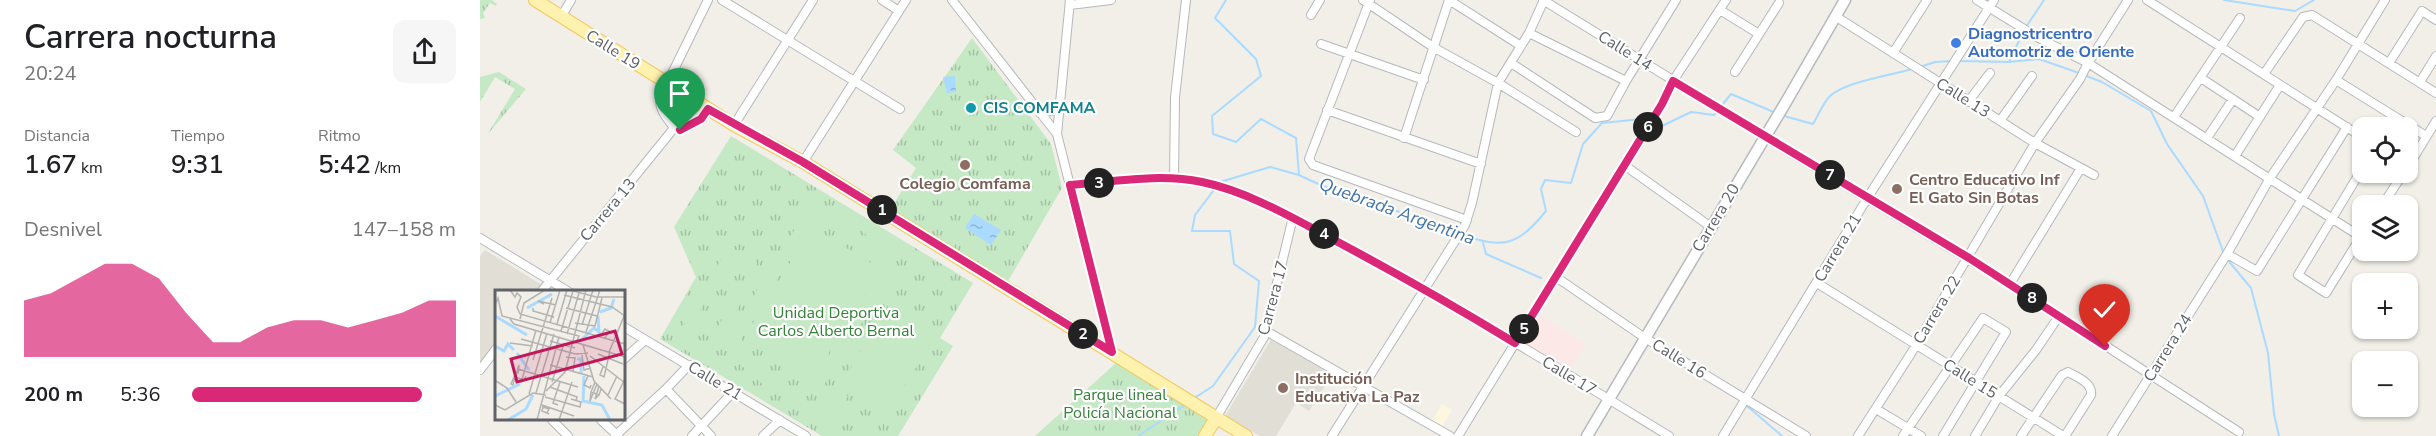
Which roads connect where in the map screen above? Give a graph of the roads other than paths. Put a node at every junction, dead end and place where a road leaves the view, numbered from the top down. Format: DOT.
graph roads {
  1 [pos="535,0"];
  2 [pos="571,0"];
  3 [pos="708,0"];
  4 [pos="722,0"];
  5 [pos="813,0"];
  6 [pos="882,0"];
  7 [pos="906,0"];
  8 [pos="952,0"];
  9 [pos="1111,0"];
  10 [pos="1186,0"];
  11 [pos="1320,0"];
  12 [pos="1449,0"];
  13 [pos="1543,0"];
  14 [pos="1676,0"];
  15 [pos="1726,0"];
  16 [pos="1845,0"];
  17 [pos="1927,0"];
  18 [pos="1977,0"];
  19 [pos="1994,0"];
  20 [pos="2128,0"];
  21 [pos="2147,0"];
  22 [pos="2385,0"];
  23 [pos="1367,1"];
  24 [pos="1070,2"];
  25 [pos="1779,3"];
  26 [pos="1989,8"];
  27 [pos="1720,10"];
  28 [pos="898,11"];
  29 [pos="1311,15"];
  30 [pos="1835,16"];
  31 [pos="561,17"];
  32 [pos="2240,18"];
  33 [pos="2436,20"];
  34 [pos="1529,33"];
  35 [pos="1759,34"];
  36 [pos="787,41"];
  37 [pos="1321,44"];
  38 [pos="2359,44"];
  39 [pos="1521,46"];
  40 [pos="1433,47"];
  41 [pos="2221,47"];
  42 [pos="1348,53"];
  43 [pos="1893,53"];
  44 [pos="2436,56"];
  45 [pos="1640,60"];
  46 [pos="1511,63"];
  47 [pos="2088,63"];
  48 [pos="2389,63"];
  49 [pos="1735,72"];
  50 [pos="1990,73"];
  51 [pos="2264,74"];
  52 [pos="2032,76"];
  53 [pos="2201,78"];
  54 [pos="1424,80"];
  55 [pos="2336,80"];
  56 [pos="854,81"];
  57 [pos="1626,81"];
  58 [pos="1673,81"];
  59 [pos="666,82"];
  60 [pos="1498,82"];
  61 [pos="2420,82"];
  62 [pos="1941,85"];
  63 [pos="2280,85"];
  64 [pos="2436,93"];
  65 [pos="2233,99"];
  66 [pos="696,102"];
  67 [pos="1968,102"];
  68 [pos="2317,108"];
  69 [pos="708,109"];
  70 [pos="900,109"];
  71 [pos="1059,109"];
  72 [pos="1327,110"];
  73 [pos="1040,112"];
  74 [pos="2174,117"];
  75 [pos="2260,117"];
  76 [pos="2000,121"];
  77 [pos="2436,121"];
  78 [pos="734,125"];
  79 [pos="2346,127"];
  80 [pos="675,129"];
  81 [pos="2352,131"];
  82 [pos="1576,132"];
  83 [pos="1057,134"];
  84 [pos="2426,136"];
  85 [pos="1765,137"];
  86 [pos="1404,138"];
  87 [pos="2207,138"];
  88 [pos="2035,143"];
  89 [pos="2418,149"];
  90 [pos="2235,156"];
  91 [pos="803,162"];
  92 [pos="1481,164"];
  93 [pos="1624,165"];
  94 [pos="2080,168"];
  95 [pos="2094,175"];
  96 [pos="1173,178"];
  97 [pos="2270,178"];
  98 [pos="2354,183"];
  99 [pos="1070,185"];
  100 [pos="1868,197"];
  101 [pos="2301,198"];
  102 [pos="1293,217"];
  103 [pos="2331,218"];
  104 [pos="1466,222"];
  105 [pos="1711,227"];
  106 [pos="2352,230"];
  107 [pos="480,238"];
  108 [pos="2352,252"];
  109 [pos="2225,256"];
  110 [pos="1969,258"];
  111 [pos="1556,277"];
  112 [pos="551,280"];
  113 [pos="2012,280"];
  114 [pos="1817,283"];
  115 [pos="1425,289"];
  116 [pos="543,290"];
  117 [pos="566,290"];
  118 [pos="2059,316"];
  119 [pos="626,328"];
  120 [pos="1266,331"];
  121 [pos="1645,338"];
  122 [pos="645,340"];
  123 [pos="1515,343"];
  124 [pos="1916,345"];
  125 [pos="495,350"];
  126 [pos="1112,352"];
  127 [pos="626,357"];
  128 [pos="689,365"];
  129 [pos="1949,366"];
  130 [pos="480,370"];
  131 [pos="2151,375"];
  132 [pos="1975,382"];
  133 [pos="1364,387"];
  134 [pos="666,389"];
  135 [pos="733,392"];
  136 [pos="1999,396"];
  137 [pos="1608,399"];
  138 [pos="1745,400"];
  139 [pos="1876,408"];
  140 [pos="2033,417"];
  141 [pos="1216,418"];
  142 [pos="780,420"];
  143 [pos="553,421"];
  144 [pos="603,421"];
  145 [pos="702,427"];
  146 [pos="1908,428"];
  147 [pos="2239,432"];
  148 [pos="568,436"];
  149 [pos="616,436"];
  150 [pos="692,436"];
  151 [pos="711,436"];
  152 [pos="763,436"];
  153 [pos="806,436"];
  154 [pos="1204,436"];
  155 [pos="1246,436"];
  156 [pos="1332,436"];
  157 [pos="1450,436"];
  158 [pos="1458,436"];
  159 [pos="1587,436"];
  160 [pos="1669,436"];
  161 [pos="1723,436"];
  162 [pos="1806,436"];
  163 [pos="1858,436"];
  164 [pos="1903,436"];
  165 [pos="1921,436"];
  166 [pos="1943,436"];
  167 [pos="1975,436"];
  168 [pos="2021,436"];
  169 [pos="2064,436"];
  170 [pos="2112,436"];
  1 -- 31 [label="main road, Calle 19"];
  2 -- 31 [label="street"];
  3 -- 59 [label="street"];
  4 -- 36 [label="street"];
  5 -- 36 [label="street"];
  6 -- 28 [label="street"];
  7 -- 28 [label="street"];
  8 -- 73 [label="street"];
  9 -- 24 [label="street"];
  10 -- 96 [label="street"];
  11 -- 29 [label="street"];
  12 -- 39 [label="street"];
  12 -- 40 [label="street"];
  13 -- 34 [label="street"];
  13 -- 45 [label="street, Calle 14"];
  14 -- 45 [label="street"];
  15 -- 27 [label="street"];
  16 -- 30 [label="main road, Carrera 20"];
  17 -- 43 [label="street"];
  18 -- 26 [label="street"];
  19 -- 26 [label="street, Carrera 21"];
  20 -- 47 [label="street, Carrera 22"];
  21 -- 41 [label="street"];
  22 -- 38 [label="street, Carrera 24"];
  23 -- 40 [label="street"];
  23 -- 42 [label="street"];
  24 -- 71 [label="street"];
  25 -- 35 [label="street"];
  26 -- 47 [label="street"];
  26 -- 62 [label="street, Carrera 21"];
  27 -- 35 [label="street"];
  27 -- 58 [label="street"];
  28 -- 56 [label="street"];
  30 -- 43 [label="street, Calle 13"];
  30 -- 85 [label="main road, Carrera 20"];
  31 -- 59 [label="main road, Calle 19"];
  32 -- 41 [label="street"];
  33 -- 48 [label="street"];
  34 -- 39 [label="street"];
  34 -- 57 [label="street"];
  35 -- 49 [label="street"];
  36 -- 56 [label="street"];
  36 -- 78 [label="street"];
  37 -- 42 [label="street"];
  38 -- 48 [label="street"];
  38 -- 51 [label="street"];
  38 -- 55 [label="street, Carrera 24"];
  39 -- 46 [label="street"];
  40 -- 54 [label="street"];
  40 -- 60 [label="street"];
  41 -- 51 [label="street"];
  41 -- 53 [label="street"];
  42 -- 54 [label="street"];
  42 -- 72 [label="street"];
  43 -- 62 [label="street, Calle 13"];
  44 -- 61 [label="street"];
  45 -- 57 [label="street"];
  45 -- 58 [label="street, Calle 14"];
  46 -- 57 [label="street"];
  46 -- 60 [label="street"];
  47 -- 74 [label="street"];
  47 -- 88 [label="street, Carrera 22"];
  48 -- 61 [label="street"];
  50 -- 67 [label="street"];
  51 -- 63 [label="street"];
  52 -- 76 [label="street"];
  53 -- 65 [label="street"];
  53 -- 74 [label="street"];
  54 -- 86 [label="street"];
  55 -- 68 [label="street, Carrera 24"];
  55 -- 84 [label="street"];
  56 -- 70 [label="street"];
  56 -- 91 [label="street"];
  58 -- 85 [label="street, Calle 14"];
  58 -- 93 [label="street"];
  59 -- 66 [label="main road, Calle 19"];
  59 -- 80 [label="street"];
  60 -- 82 [label="street"];
  60 -- 92 [label="street"];
  61 -- 64 [label="street"];
  62 -- 67 [label="street, Calle 13"];
  62 -- 100 [label="street, Carrera 21"];
  63 -- 68 [label="street"];
  63 -- 75 [label="street"];
  65 -- 75 [label="street"];
  65 -- 87 [label="street"];
  66 -- 69 [label="main road, Calle 19"];
  66 -- 80 [label="street, Carrera 13"];
  67 -- 76 [label="street, Calle 13"];
  68 -- 79 [label="street"];
  68 -- 97 [label="street, Carrera 24"];
  69 -- 78 [label="main road, Calle 19"];
  69 -- 80 [label="street, Carrera 13"];
  71 -- 73 [label="street"];
  71 -- 83 [label="street"];
  72 -- 86 [label="street"];
  72 -- 104 [label="street"];
  73 -- 83 [label="street"];
  74 -- 87 [label="street"];
  75 -- 90 [label="street"];
  76 -- 88 [label="street, Calle 13"];
  77 -- 84 [label="street"];
  78 -- 91 [label="main road, Calle 19"];
  79 -- 81 [label="street"];
  79 -- 101 [label="street"];
  80 -- 112 [label="street, Carrera 13"];
  83 -- 99 [label="street"];
  84 -- 89 [label="street"];
  85 -- 100 [label="street, Calle 14"];
  85 -- 105 [label="main road, Carrera 20"];
  86 -- 92 [label="street"];
  87 -- 90 [label="street"];
  88 -- 94 [label="street, Calle 13"];
  88 -- 110 [label="street, Carrera 22"];
  90 -- 97 [label="street"];
  91 -- 126 [label="main road, Calle 19"];
  92 -- 104 [label="street"];
  93 -- 105 [label="street"];
  93 -- 111 [label="street"];
  94 -- 95 [label="street, Calle 13"];
  94 -- 113 [label="street"];
  96 -- 99 [label="street, Calle 17"];
  96 -- 102 [label="street, Calle 17"];
  97 -- 101 [label="street"];
  97 -- 109 [label="street, Carrera 24"];
  98 -- 103 [label="street"];
  99 -- 126 [label="street"];
  100 -- 110 [label="street, Calle 14"];
  100 -- 114 [label="street, Carrera 21"];
  101 -- 103 [label="street"];
  101 -- 109 [label="street"];
  102 -- 115 [label="street, Calle 17"];
  102 -- 120 [label="street, Carrera 17"];
  103 -- 106 [label="street"];
  103 -- 108 [label="street"];
  104 -- 115 [label="street"];
  105 -- 121 [label="main road, Carrera 20"];
  107 -- 112 [label="street"];
  109 -- 131 [label="street, Carrera 24"];
  110 -- 113 [label="street, Calle 14"];
  110 -- 124 [label="street, Carrera 22"];
  111 -- 121 [label="street, Calle 16"];
  111 -- 123 [label="street"];
  112 -- 116 [label="street, Carrera 13"];
  112 -- 117 [label="street"];
  113 -- 118 [label="street, Calle 14"];
  114 -- 124 [label="street, Calle 15"];
  114 -- 138 [label="street, Carrera 21"];
  115 -- 123 [label="street, Calle 17"];
  115 -- 133 [label="street"];
  118 -- 131 [label="street, Calle 14"];
  118 -- 136 [label="street"];
  119 -- 122 [label="street, Calle 21"];
  120 -- 133 [label="street"];
  120 -- 141 [label="street, Carrera 17"];
  121 -- 137 [label="main road, Carrera 20"];
  121 -- 138 [label="street, Calle 16"];
  122 -- 127 [label="street"];
  122 -- 128 [label="street, Calle 21"];
  123 -- 137 [label="street, Calle 17"];
  123 -- 158 [label="street"];
  124 -- 129 [label="street, Calle 15"];
  124 -- 139 [label="street, Carrera 22"];
  125 -- 130 [label="street"];
  126 -- 141 [label="main road, Calle 19"];
  128 -- 134 [label="street"];
  128 -- 135 [label="street, Calle 21"];
  129 -- 132 [label="street, Calle 15"];
  129 -- 132 [label="street"];
  129 -- 146 [label="street"];
  131 -- 147 [label="street, Calle 14"];
  131 -- 170 [label="street, Carrera 24"];
  132 -- 136 [label="street, Calle 15"];
  132 -- 166 [label="street"];
  133 -- 156 [label="street"];
  133 -- 157 [label="street"];
  134 -- 145 [label="street"];
  134 -- 149 [label="street"];
  135 -- 142 [label="street, Calle 21"];
  135 -- 145 [label="street"];
  136 -- 140 [label="street, Calle 15"];
  136 -- 167 [label="street"];
  137 -- 159 [label="main road, Carrera 20"];
  137 -- 160 [label="street, Calle 17"];
  138 -- 161 [label="street, Carrera 21"];
  138 -- 162 [label="street, Calle 16"];
  139 -- 146 [label="street"];
  139 -- 163 [label="street, Carrera 22"];
  140 -- 168 [label="street"];
  140 -- 169 [label="street, Calle 15"];
  140 -- 169 [label="street"];
  141 -- 154 [label="main road, Carrera 17"];
  141 -- 155 [label="main road, Calle 19"];
  142 -- 152 [label="street"];
  142 -- 153 [label="street, Calle 21"];
  143 -- 148 [label="street"];
  144 -- 149 [label="street"];
  145 -- 150 [label="street"];
  145 -- 151 [label="street"];
  146 -- 164 [label="street"];
  146 -- 165 [label="street"];
}
